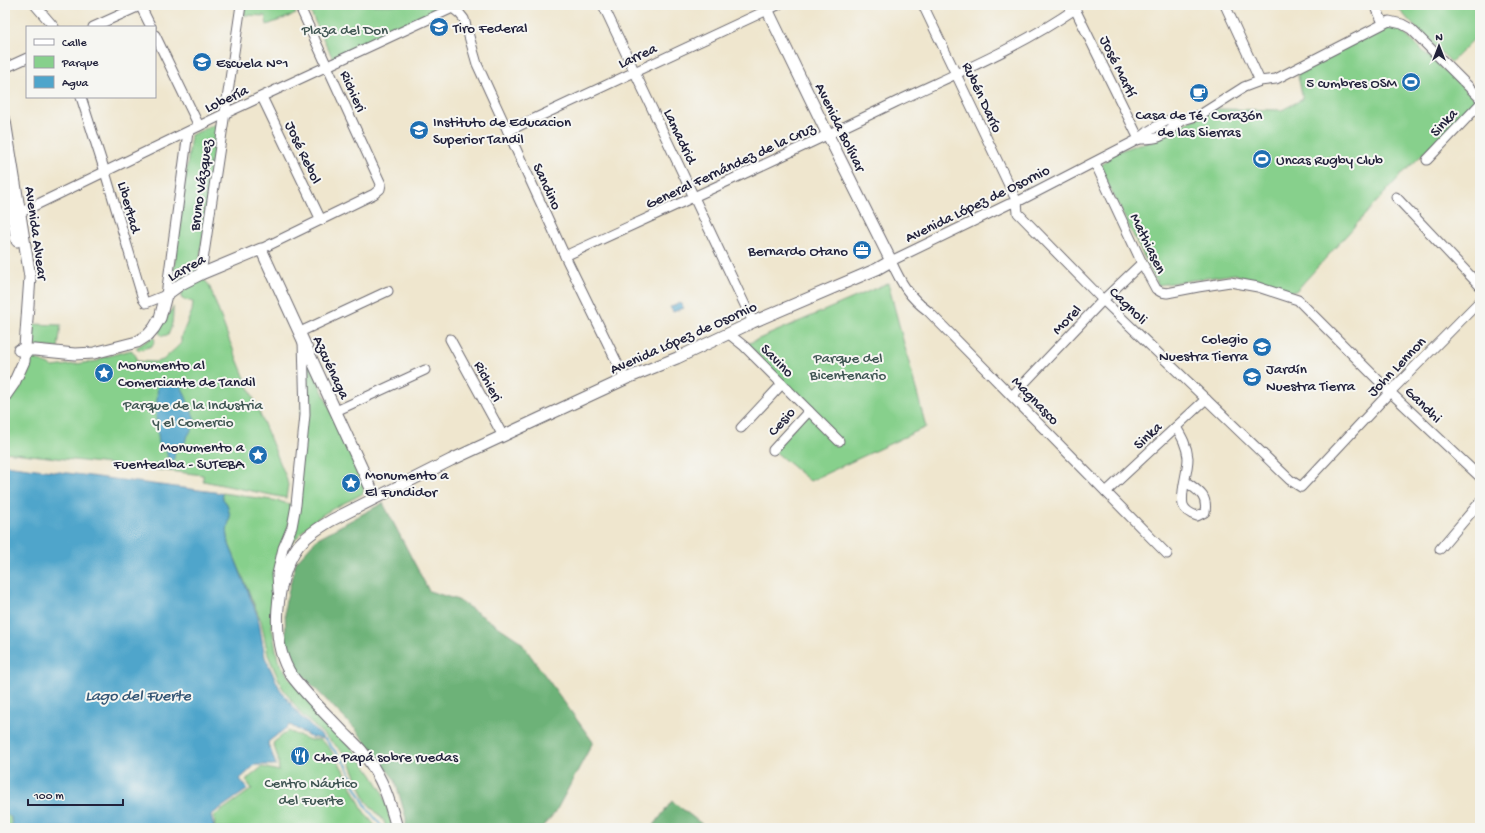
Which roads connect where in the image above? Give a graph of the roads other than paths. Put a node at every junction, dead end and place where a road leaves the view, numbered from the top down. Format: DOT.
graph roads {
  1 [pos="35,5"];
  2 [pos="141,5"];
  3 [pos="241,5"];
  4 [pos="299,5"];
  5 [pos="603,5"];
  6 [pos="778,5"];
  7 [pos="923,5"];
  8 [pos="1225,5"];
  9 [pos="1375,5"];
  10 [pos="454,6"];
  11 [pos="767,7"];
  12 [pos="1074,7"];
  13 [pos="1383,23"];
  14 [pos="53,26"];
  15 [pos="95,26"];
  16 [pos="151,26"];
  17 [pos="156,37"];
  18 [pos="26,58"];
  19 [pos="328,66"];
  20 [pos="5,68"];
  21 [pos="636,72"];
  22 [pos="956,74"];
  23 [pos="1260,81"];
  24 [pos="262,97"];
  25 [pos="81,98"];
  26 [pos="1480,98"];
  27 [pos="1480,104"];
  28 [pos="224,114"];
  29 [pos="5,121"];
  30 [pos="199,126"];
  31 [pos="508,131"];
  32 [pos="188,132"];
  33 [pos="828,135"];
  34 [pos="1139,139"];
  35 [pos="1427,160"];
  36 [pos="1095,163"];
  37 [pos="5,172"];
  38 [pos="105,172"];
  39 [pos="380,189"];
  40 [pos="694,197"];
  41 [pos="1396,197"];
  42 [pos="1017,202"];
  43 [pos="13,217"];
  44 [pos="321,220"];
  45 [pos="261,249"];
  46 [pos="565,256"];
  47 [pos="892,262"];
  48 [pos="1142,263"];
  49 [pos="201,274"];
  50 [pos="1480,286"];
  51 [pos="388,291"];
  52 [pos="166,295"];
  53 [pos="1103,300"];
  54 [pos="1298,300"];
  55 [pos="1480,301"];
  56 [pos="753,322"];
  57 [pos="729,334"];
  58 [pos="302,336"];
  59 [pos="450,339"];
  60 [pos="22,350"];
  61 [pos="425,370"];
  62 [pos="625,379"];
  63 [pos="5,383"];
  64 [pos="782,384"];
  65 [pos="1390,392"];
  66 [pos="5,396"];
  67 [pos="1012,396"];
  68 [pos="1206,399"];
  69 [pos="336,411"];
  70 [pos="809,411"];
  71 [pos="1176,427"];
  72 [pos="741,428"];
  73 [pos="503,436"];
  74 [pos="839,441"];
  75 [pos="773,450"];
  76 [pos="1480,477"];
  77 [pos="1185,481"];
  78 [pos="1301,487"];
  79 [pos="1106,492"];
  80 [pos="375,497"];
  81 [pos="1480,502"];
  82 [pos="1440,549"];
  83 [pos="1167,554"];
  84 [pos="279,602"];
  85 [pos="397,828"];
  1 -- 14 [label="street"];
  2 -- 15 [label="street"];
  2 -- 16 [label="street"];
  3 -- 28 [label="street, Bruno Vázquez"];
  4 -- 19 [label="street, Richieri"];
  5 -- 21 [label="street, Lamadrid"];
  6 -- 11 [label="street, Larrea"];
  7 -- 22 [label="street, Rubén Darío"];
  8 -- 23 [label="street"];
  9 -- 13 [label="street"];
  10 -- 19 [label="street, Lobería"];
  10 -- 31 [label="street, Sandino"];
  11 -- 21 [label="street, Larrea"];
  11 -- 33 [label="main road, Avenida Bolívar"];
  12 -- 22 [label="street, General Fernández de la Cruz"];
  12 -- 34 [label="street, José Martí"];
  13 -- 23 [label="street, Avenida López de Osornio"];
  13 -- 26 [label="street"];
  17 -- 30 [label="street"];
  18 -- 20 [label="street"];
  19 -- 24 [label="street, Lobería"];
  19 -- 39 [label="street, Richieri"];
  21 -- 31 [label="street, Larrea"];
  21 -- 40 [label="street, Lamadrid"];
  22 -- 33 [label="street, General Fernández de la Cruz"];
  22 -- 42 [label="street, Rubén Darío"];
  23 -- 34 [label="street, Avenida López de Osornio"];
  24 -- 28 [label="street, Lobería"];
  24 -- 44 [label="street, José Rebol"];
  25 -- 38 [label="street, Libertad"];
  27 -- 35 [label="street, Sinka"];
  28 -- 30 [label="street, Lobería"];
  28 -- 49 [label="street, Bruno Vázquez"];
  29 -- 43 [label="main road, Avenida Alvear"];
  30 -- 32 [label="street, Lobería"];
  31 -- 46 [label="street, Sandino"];
  32 -- 38 [label="street, Lobería"];
  32 -- 52 [label="street, Bruno Vázquez"];
  33 -- 40 [label="street, General Fernández de la Cruz"];
  33 -- 47 [label="main road, Avenida Bolívar"];
  34 -- 36 [label="street, Avenida López de Osornio"];
  36 -- 42 [label="street, Avenida López de Osornio"];
  36 -- 48 [label="street, Mathiasen"];
  37 -- 43 [label="main road, Avenida Alvear"];
  38 -- 43 [label="street, Lobería"];
  38 -- 52 [label="street, Libertad"];
  39 -- 44 [label="street, Larrea"];
  40 -- 46 [label="street, General Fernández de la Cruz"];
  40 -- 56 [label="street, Lamadrid"];
  41 -- 50 [label="street"];
  42 -- 47 [label="street, Avenida López de Osornio"];
  42 -- 53 [label="street, Cagnoli"];
  43 -- 60 [label="main road, Avenida Alvear"];
  44 -- 45 [label="street, Larrea"];
  45 -- 49 [label="main road, Larrea"];
  45 -- 58 [label="main road, Azcuénaga"];
  46 -- 62 [label="street, Sandino"];
  47 -- 56 [label="main road, Avenida López de Osornio"];
  47 -- 67 [label="street, Magnasco"];
  48 -- 53 [label="street, Morel"];
  48 -- 54 [label="street, Mathiasen"];
  49 -- 52 [label="main road, Larrea"];
  51 -- 58 [label="street"];
  52 -- 60 [label="main road, Larrea"];
  53 -- 67 [label="street, Morel"];
  53 -- 68 [label="street, Cagnoli"];
  54 -- 65 [label="street, Gandhi"];
  55 -- 65 [label="street, John Lennon"];
  56 -- 57 [label="main road, Avenida López de Osornio"];
  57 -- 62 [label="main road, Avenida López de Osornio"];
  57 -- 64 [label="street, Savino"];
  58 -- 69 [label="main road, Azcuénaga"];
  58 -- 84 [label="street"];
  59 -- 73 [label="street, Richieri"];
  60 -- 63 [label="main road"];
  60 -- 66 [label="main road"];
  61 -- 69 [label="street"];
  62 -- 73 [label="main road, Avenida López de Osornio"];
  64 -- 70 [label="street, Savino"];
  64 -- 72 [label="street"];
  65 -- 76 [label="street, Gandhi"];
  65 -- 78 [label="street, John Lennon"];
  67 -- 79 [label="street, Magnasco"];
  68 -- 71 [label="street, Sinka"];
  68 -- 78 [label="street, Cagnoli"];
  69 -- 80 [label="main road, Azcuénaga"];
  70 -- 74 [label="street, Savino"];
  70 -- 75 [label="street, Cesio"];
  71 -- 77 [label="street"];
  71 -- 79 [label="street, Sinka"];
  73 -- 80 [label="main road, Avenida López de Osornio"];
  79 -- 83 [label="street, Magnasco"];
  80 -- 84 [label="main road, Avenida López de Osornio"];
  81 -- 82 [label="street"];
  84 -- 85 [label="main road, Avenida López de Osornio"];
}
